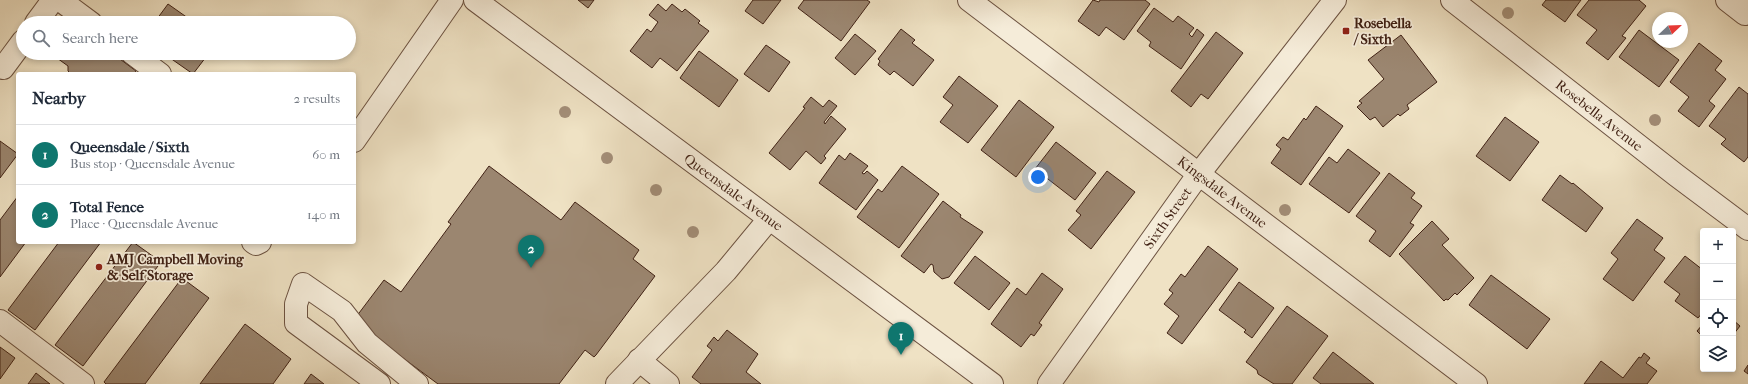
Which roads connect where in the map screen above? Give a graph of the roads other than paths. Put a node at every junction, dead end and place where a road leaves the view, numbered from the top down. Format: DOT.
graph roads {
  1 [pos="53,0"];
  2 [pos="60,0"];
  3 [pos="452,0"];
  4 [pos="475,0"];
  5 [pos="969,0"];
  6 [pos="1335,0"];
  7 [pos="1452,0"];
  8 [pos="1727,0"];
  9 [pos="1746,11"];
  10 [pos="41,16"];
  11 [pos="82,16"];
  12 [pos="16,54"];
  13 [pos="141,60"];
  14 [pos="7,71"];
  15 [pos="157,72"];
  16 [pos="356,138"];
  17 [pos="1198,175"];
  18 [pos="768,219"];
  19 [pos="1748,229"];
  20 [pos="0,321"];
  21 [pos="639,360"];
  22 [pos="83,384"];
  23 [pos="379,384"];
  24 [pos="417,384"];
  25 [pos="617,384"];
  26 [pos="668,384"];
  27 [pos="992,384"];
  28 [pos="1049,384"];
  29 [pos="1476,384"];
  1 -- 10 [label="street"];
  2 -- 11 [label="street"];
  3 -- 16 [label="street"];
  4 -- 18 [label="street, Queensdale Avenue"];
  5 -- 17 [label="street, Kingsdale Avenue"];
  6 -- 17 [label="street, Sixth Street"];
  7 -- 19 [label="street, Rosebella Avenue"];
  8 -- 9 [label="street"];
  12 -- 14 [label="street"];
  13 -- 15 [label="street"];
  17 -- 28 [label="street, Sixth Street"];
  17 -- 29 [label="street, Kingsdale Avenue"];
  18 -- 21 [label="street"];
  18 -- 27 [label="street, Queensdale Avenue"];
  20 -- 22 [label="street"];
  21 -- 25 [label="street"];
  21 -- 26 [label="street"];
  23 -- 24 [label="street"];
}
